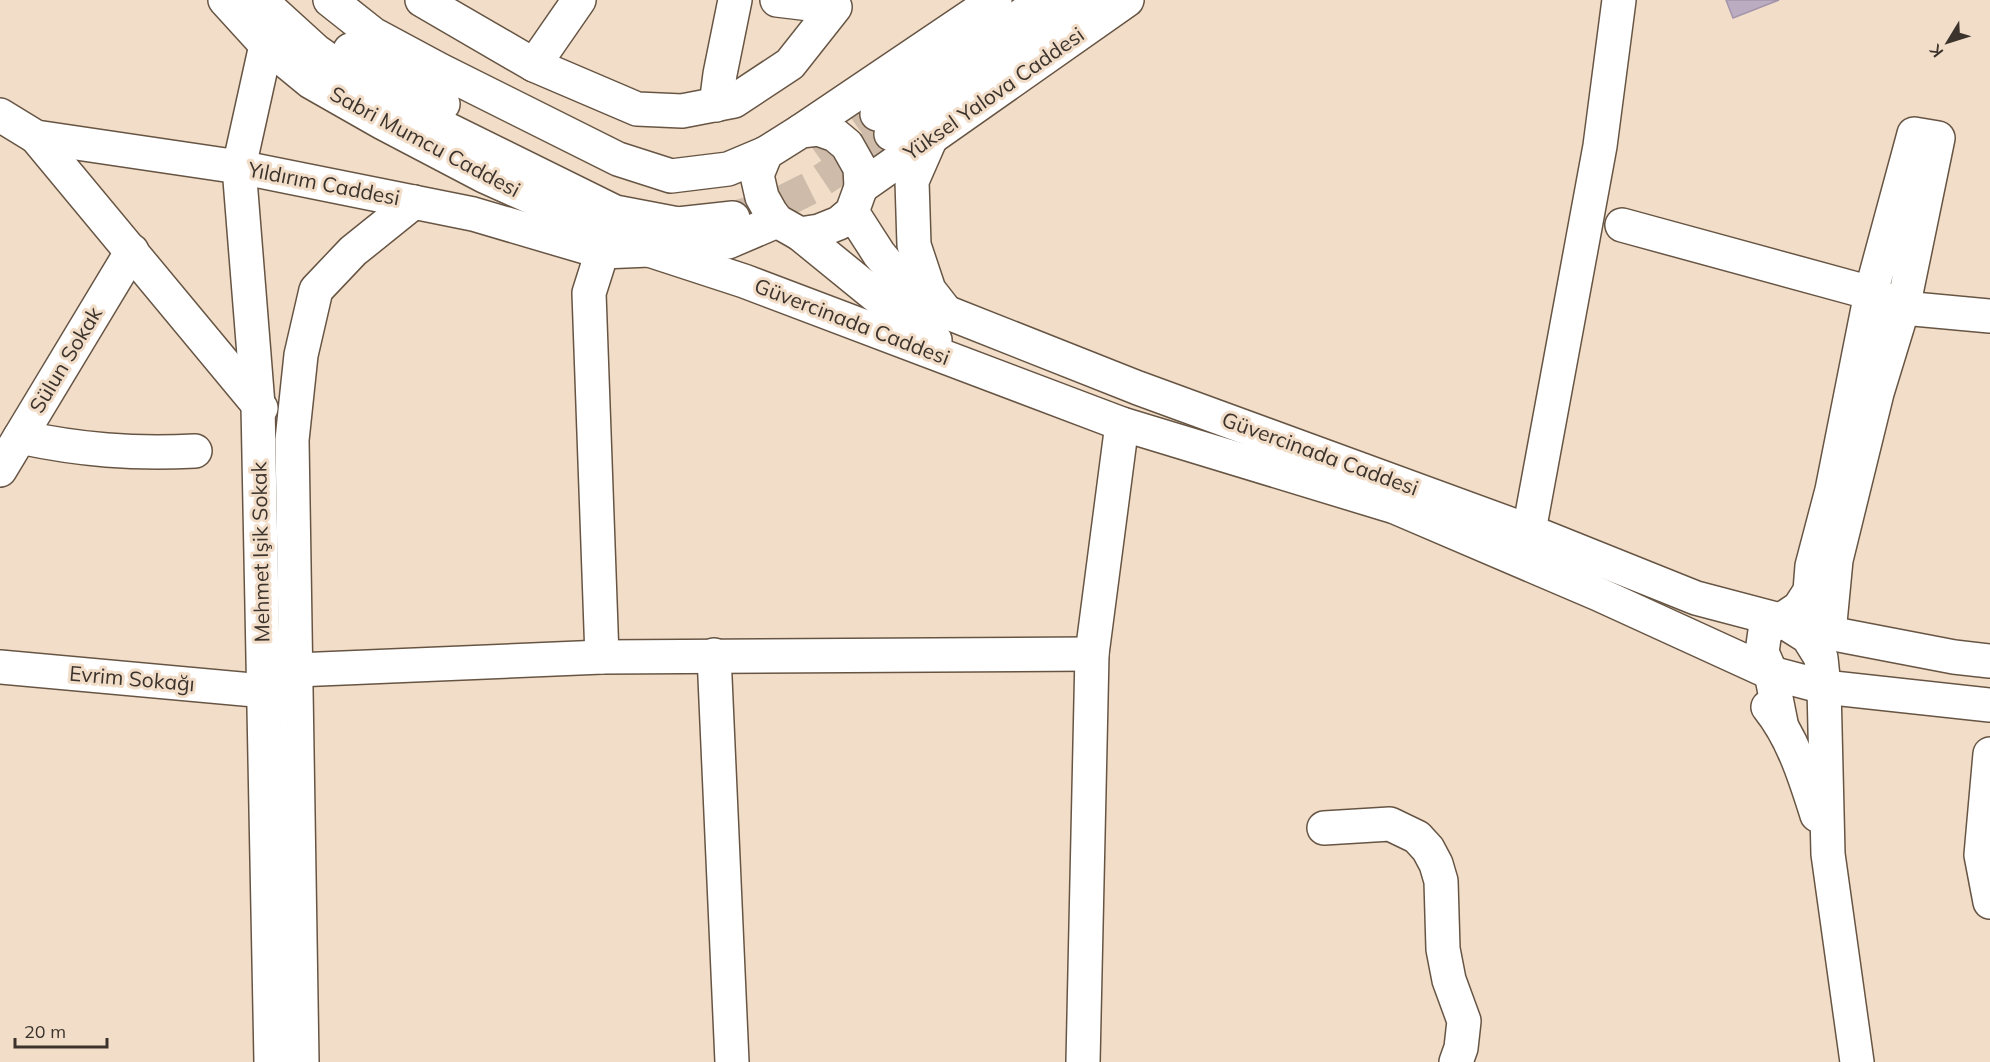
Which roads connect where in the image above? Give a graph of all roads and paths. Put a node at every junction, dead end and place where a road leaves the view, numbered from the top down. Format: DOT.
graph roads {
  1 [pos="225,0"];
  2 [pos="260,0"];
  3 [pos="288,0"];
  4 [pos="330,0"];
  5 [pos="422,0"];
  6 [pos="579,0"];
  7 [pos="735,0"];
  8 [pos="777,0"];
  9 [pos="996,0"];
  10 [pos="1044,0"];
  11 [pos="1087,0"];
  12 [pos="1127,0"];
  13 [pos="1620,0"];
  14 [pos="266,45"];
  15 [pos="534,65"];
  16 [pos="716,105"];
  17 [pos="0,115"];
  18 [pos="801,131"];
  19 [pos="36,137"];
  20 [pos="931,139"];
  21 [pos="766,153"];
  22 [pos="239,167"];
  23 [pos="856,200"];
  24 [pos="414,202"];
  25 [pos="1622,225"];
  26 [pos="789,227"];
  27 [pos="649,250"];
  28 [pos="132,251"];
  29 [pos="602,252"];
  30 [pos="1871,293"];
  31 [pos="1903,308"];
  32 [pos="946,312"];
  33 [pos="1990,316"];
  34 [pos="983,371"];
  35 [pos="258,405"];
  36 [pos="1122,424"];
  37 [pos="20,437"];
  38 [pos="292,440"];
  39 [pos="195,451"];
  40 [pos="0,470"];
  41 [pos="1529,531"];
  42 [pos="1781,620"];
  43 [pos="1829,633"];
  44 [pos="1690,636"];
  45 [pos="1092,654"];
  46 [pos="714,655"];
  47 [pos="602,657"];
  48 [pos="1990,661"];
  49 [pos="0,667"];
  50 [pos="296,670"];
  51 [pos="1771,673"];
  52 [pos="1824,687"];
  53 [pos="264,691"];
  54 [pos="1990,705"];
  55 [pos="1781,723"];
  56 [pos="1990,754"];
  57 [pos="1324,828"];
  58 [pos="1828,854"];
  59 [pos="1990,902"];
  60 [pos="271,1062"];
  61 [pos="302,1062"];
  62 [pos="732,1062"];
  63 [pos="1083,1062"];
  64 [pos="1456,1062"];
  65 [pos="1857,1062"];
  1 -- 14 [label="street, Sabri Mumcu Caddesi"];
  2 -- 3 [label="street"];
  4 -- 21 [label="street"];
  5 -- 15 [label="street"];
  6 -- 15 [label="street"];
  7 -- 16 [label="street"];
  8 -- 16 [label="street"];
  9 -- 18 [label="street"];
  10 -- 11 [label="street"];
  12 -- 20 [label="street, Yüksel Yalova Caddesi"];
  13 -- 41 [label="street"];
  14 -- 22 [label="street, Mehmet Işik Sokak"];
  14 -- 27 [label="street, Sabri Mumcu Caddesi"];
  15 -- 16 [label="street"];
  17 -- 19 [label="street, Yıldırım Caddesi"];
  18 -- 21 [label="street"];
  18 -- 23 [label="street"];
  19 -- 22 [label="street, Yıldırım Caddesi"];
  19 -- 28 [label="street"];
  20 -- 23 [label="street, Yüksel Yalova Caddesi"];
  20 -- 32 [label="street"];
  21 -- 26 [label="street"];
  22 -- 24 [label="street, Yıldırım Caddesi"];
  22 -- 35 [label="street, Mehmet Işik Sokak"];
  23 -- 26 [label="street"];
  23 -- 32 [label="street, Güvercinada Caddesi"];
  24 -- 29 [label="street, Yıldırım Caddesi"];
  24 -- 38 [label="street, Mehmet Işik Sokak"];
  25 -- 30 [label="street"];
  26 -- 27 [label="street"];
  26 -- 34 [label="street"];
  27 -- 29 [label="street, Yıldırım Caddesi"];
  27 -- 34 [label="street, Güvercinada Caddesi"];
  28 -- 35 [label="street"];
  28 -- 37 [label="street, Sülun Sokak"];
  29 -- 47 [label="street"];
  30 -- 31 [label="street"];
  30 -- 31 [label="street"];
  30 -- 42 [label="street"];
  31 -- 33 [label="street"];
  31 -- 43 [label="street"];
  32 -- 41 [label="street, Güvercinada Caddesi"];
  34 -- 36 [label="street, Güvercinada Caddesi"];
  35 -- 38 [label="street"];
  35 -- 53 [label="street, Mehmet Işik Sokak"];
  36 -- 44 [label="street, Güvercinada Caddesi"];
  36 -- 45 [label="street"];
  37 -- 39 [label="street"];
  37 -- 40 [label="street, Sülun Sokak"];
  38 -- 50 [label="street, Mehmet Işik Sokak"];
  41 -- 42 [label="street, Güvercinada Caddesi"];
  42 -- 43 [label="street, Güvercinada Caddesi"];
  42 -- 51 [label="street"];
  42 -- 52 [label="street"];
  43 -- 48 [label="street, Güvercinada Caddesi"];
  43 -- 52 [label="street"];
  44 -- 51 [label="street"];
  44 -- 55 [label="street"];
  45 -- 46 [label="street"];
  45 -- 63 [label="street"];
  46 -- 47 [label="street"];
  46 -- 62 [label="street"];
  47 -- 50 [label="street"];
  49 -- 53 [label="street, Evrim Sokağı"];
  50 -- 53 [label="street"];
  50 -- 61 [label="street, Mehmet Işik Sokak"];
  51 -- 52 [label="street"];
  51 -- 55 [label="street"];
  52 -- 54 [label="street"];
  52 -- 58 [label="street"];
  53 -- 60 [label="street, Mehmet Işik Sokak"];
  55 -- 58 [label="street"];
  56 -- 59 [label="street"];
  57 -- 64 [label="street"];
  58 -- 65 [label="street"];
}
